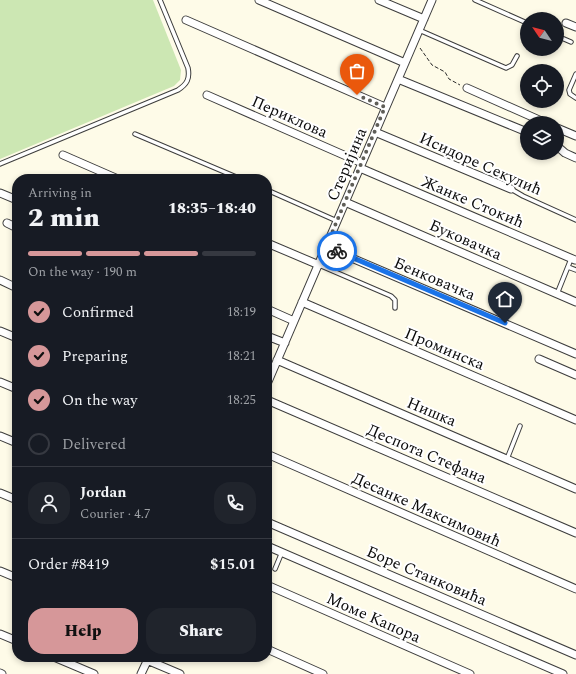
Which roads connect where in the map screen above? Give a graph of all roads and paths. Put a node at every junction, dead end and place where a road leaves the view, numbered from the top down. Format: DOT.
graph roads {
  1 [pos="160,0"];
  2 [pos="259,0"];
  3 [pos="380,0"];
  4 [pos="432,0"];
  5 [pos="475,0"];
  6 [pos="424,19"];
  7 [pos="186,20"];
  8 [pos="520,20"];
  9 [pos="566,23"];
  10 [pos="576,27"];
  11 [pos="419,30"];
  12 [pos="564,39"];
  13 [pos="415,40"];
  14 [pos="571,42"];
  15 [pos="517,56"];
  16 [pos="404,63"];
  17 [pos="576,74"];
  18 [pos="398,79"];
  19 [pos="467,88"];
  20 [pos="207,95"];
  21 [pos="576,98"];
  22 [pos="385,107"];
  23 [pos="530,116"];
  24 [pos="520,129"];
  25 [pos="564,131"];
  26 [pos="375,132"];
  27 [pos="135,134"];
  28 [pos="576,136"];
  29 [pos="564,152"];
  30 [pos="63,155"];
  31 [pos="576,158"];
  32 [pos="0,164"];
  33 [pos="361,165"];
  34 [pos="107,174"];
  35 [pos="229,174"];
  36 [pos="512,189"];
  37 [pos="272,192"];
  38 [pos="0,193"];
  39 [pos="12,198"];
  40 [pos="346,202"];
  41 [pos="576,220"];
  42 [pos="337,221"];
  43 [pos="7,223"];
  44 [pos="12,226"];
  45 [pos="272,245"];
  46 [pos="326,247"];
  47 [pos="573,260"];
  48 [pos="318,265"];
  49 [pos="568,267"];
  50 [pos="576,270"];
  51 [pos="0,280"];
  52 [pos="12,286"];
  53 [pos="557,294"];
  54 [pos="302,302"];
  55 [pos="576,302"];
  56 [pos="395,308"];
  57 [pos="272,311"];
  58 [pos="294,321"];
  59 [pos="0,331"];
  60 [pos="12,336"];
  61 [pos="272,338"];
  62 [pos="284,343"];
  63 [pos="576,354"];
  64 [pos="539,359"];
  65 [pos="277,360"];
  66 [pos="272,372"];
  67 [pos="576,375"];
  68 [pos="0,382"];
  69 [pos="12,387"];
  70 [pos="272,402"];
  71 [pos="576,420"];
  72 [pos="520,426"];
  73 [pos="0,436"];
  74 [pos="12,441"];
  75 [pos="272,456"];
  76 [pos="507,458"];
  77 [pos="576,488"];
  78 [pos="0,493"];
  79 [pos="12,498"];
  80 [pos="272,524"];
  81 [pos="576,533"];
  82 [pos="272,548"];
  83 [pos="282,552"];
  84 [pos="275,569"];
  85 [pos="0,571"];
  86 [pos="12,576"];
  87 [pos="272,587"];
  88 [pos="576,589"];
  89 [pos="0,634"];
  90 [pos="12,639"];
  91 [pos="272,651"];
  92 [pos="576,655"];
  93 [pos="66,662"];
  94 [pos="147,662"];
  95 [pos="154,662"];
  96 [pos="94,674"];
  97 [pos="141,674"];
  98 [pos="180,674"];
  99 [pos="323,674"];
  100 [pos="470,674"];
  101 [pos="563,674"];
  1 -- 32 [label="lane"];
  2 -- 16 [label="street"];
  3 -- 6 [label="street"];
  4 -- 6 [label="street, Стеријина"];
  5 -- 8 [label="lane"];
  6 -- 11 [label="street, Стеријина"];
  7 -- 22 [label="street"];
  9 -- 10 [label="street"];
  11 -- 13 [label="street, Стеријина"];
  11 -- 15 [label="lane"];
  12 -- 14 [label="lane"];
  13 -- 16 [label="street, Стеријина"];
  13 -- 19 [label="path"];
  16 -- 18 [label="street, Стеријина"];
  17 -- 21 [label="lane"];
  18 -- 22 [label="street, Стеријина"];
  18 -- 24 [label="street"];
  19 -- 23 [label="street"];
  20 -- 33 [label="street, Периклова"];
  22 -- 26 [label="street, Стеријина"];
  25 -- 28 [label="street"];
  26 -- 33 [label="street, Стеријина"];
  26 -- 36 [label="street, Исидоре Секулић"];
  27 -- 35 [label="lane"];
  29 -- 31 [label="street"];
  30 -- 34 [label="street"];
  33 -- 40 [label="street, Стеријина"];
  33 -- 47 [label="street, Жанке Стокић"];
  36 -- 41 [label="lane, Исидоре Секулић"];
  37 -- 42 [label="lane"];
  38 -- 39 [label="street"];
  40 -- 42 [label="street, Стеријина"];
  40 -- 53 [label="street, Буковачка"];
  42 -- 46 [label="street, Стеријина"];
  43 -- 44 [label="street"];
  45 -- 48 [label="street"];
  46 -- 48 [label="street, Стеријина"];
  46 -- 63 [label="street, Бенковачка"];
  47 -- 49 [label="lane"];
  48 -- 54 [label="street, Стеријина"];
  48 -- 56 [label="lane"];
  49 -- 50 [label="lane"];
  49 -- 53 [label="lane"];
  51 -- 52 [label="street"];
  53 -- 55 [label="street, Буковачка"];
  54 -- 58 [label="street, Стеријина"];
  54 -- 71 [label="street, Проминска"];
  57 -- 58 [label="street"];
  58 -- 62 [label="street, Стеријина"];
  59 -- 60 [label="street"];
  61 -- 62 [label="street"];
  62 -- 65 [label="street, Стеријина"];
  64 -- 67 [label="street"];
  65 -- 66 [label="street, Стеријина"];
  65 -- 76 [label="street, Нишка"];
  68 -- 69 [label="street"];
  70 -- 81 [label="street, Деспота Стефана"];
  72 -- 76 [label="lane"];
  73 -- 74 [label="street"];
  75 -- 88 [label="street, Десанке Максимовић"];
  76 -- 77 [label="street, Нишка"];
  78 -- 79 [label="street"];
  80 -- 92 [label="street, Боре Станковића"];
  82 -- 83 [label="street"];
  83 -- 84 [label="lane"];
  83 -- 101 [label="street"];
  85 -- 86 [label="street"];
  87 -- 100 [label="street, Моме Капора"];
  89 -- 90 [label="street"];
  91 -- 99 [label="street"];
  93 -- 96 [label="street"];
  94 -- 97 [label="street"];
  95 -- 98 [label="street"];
}
